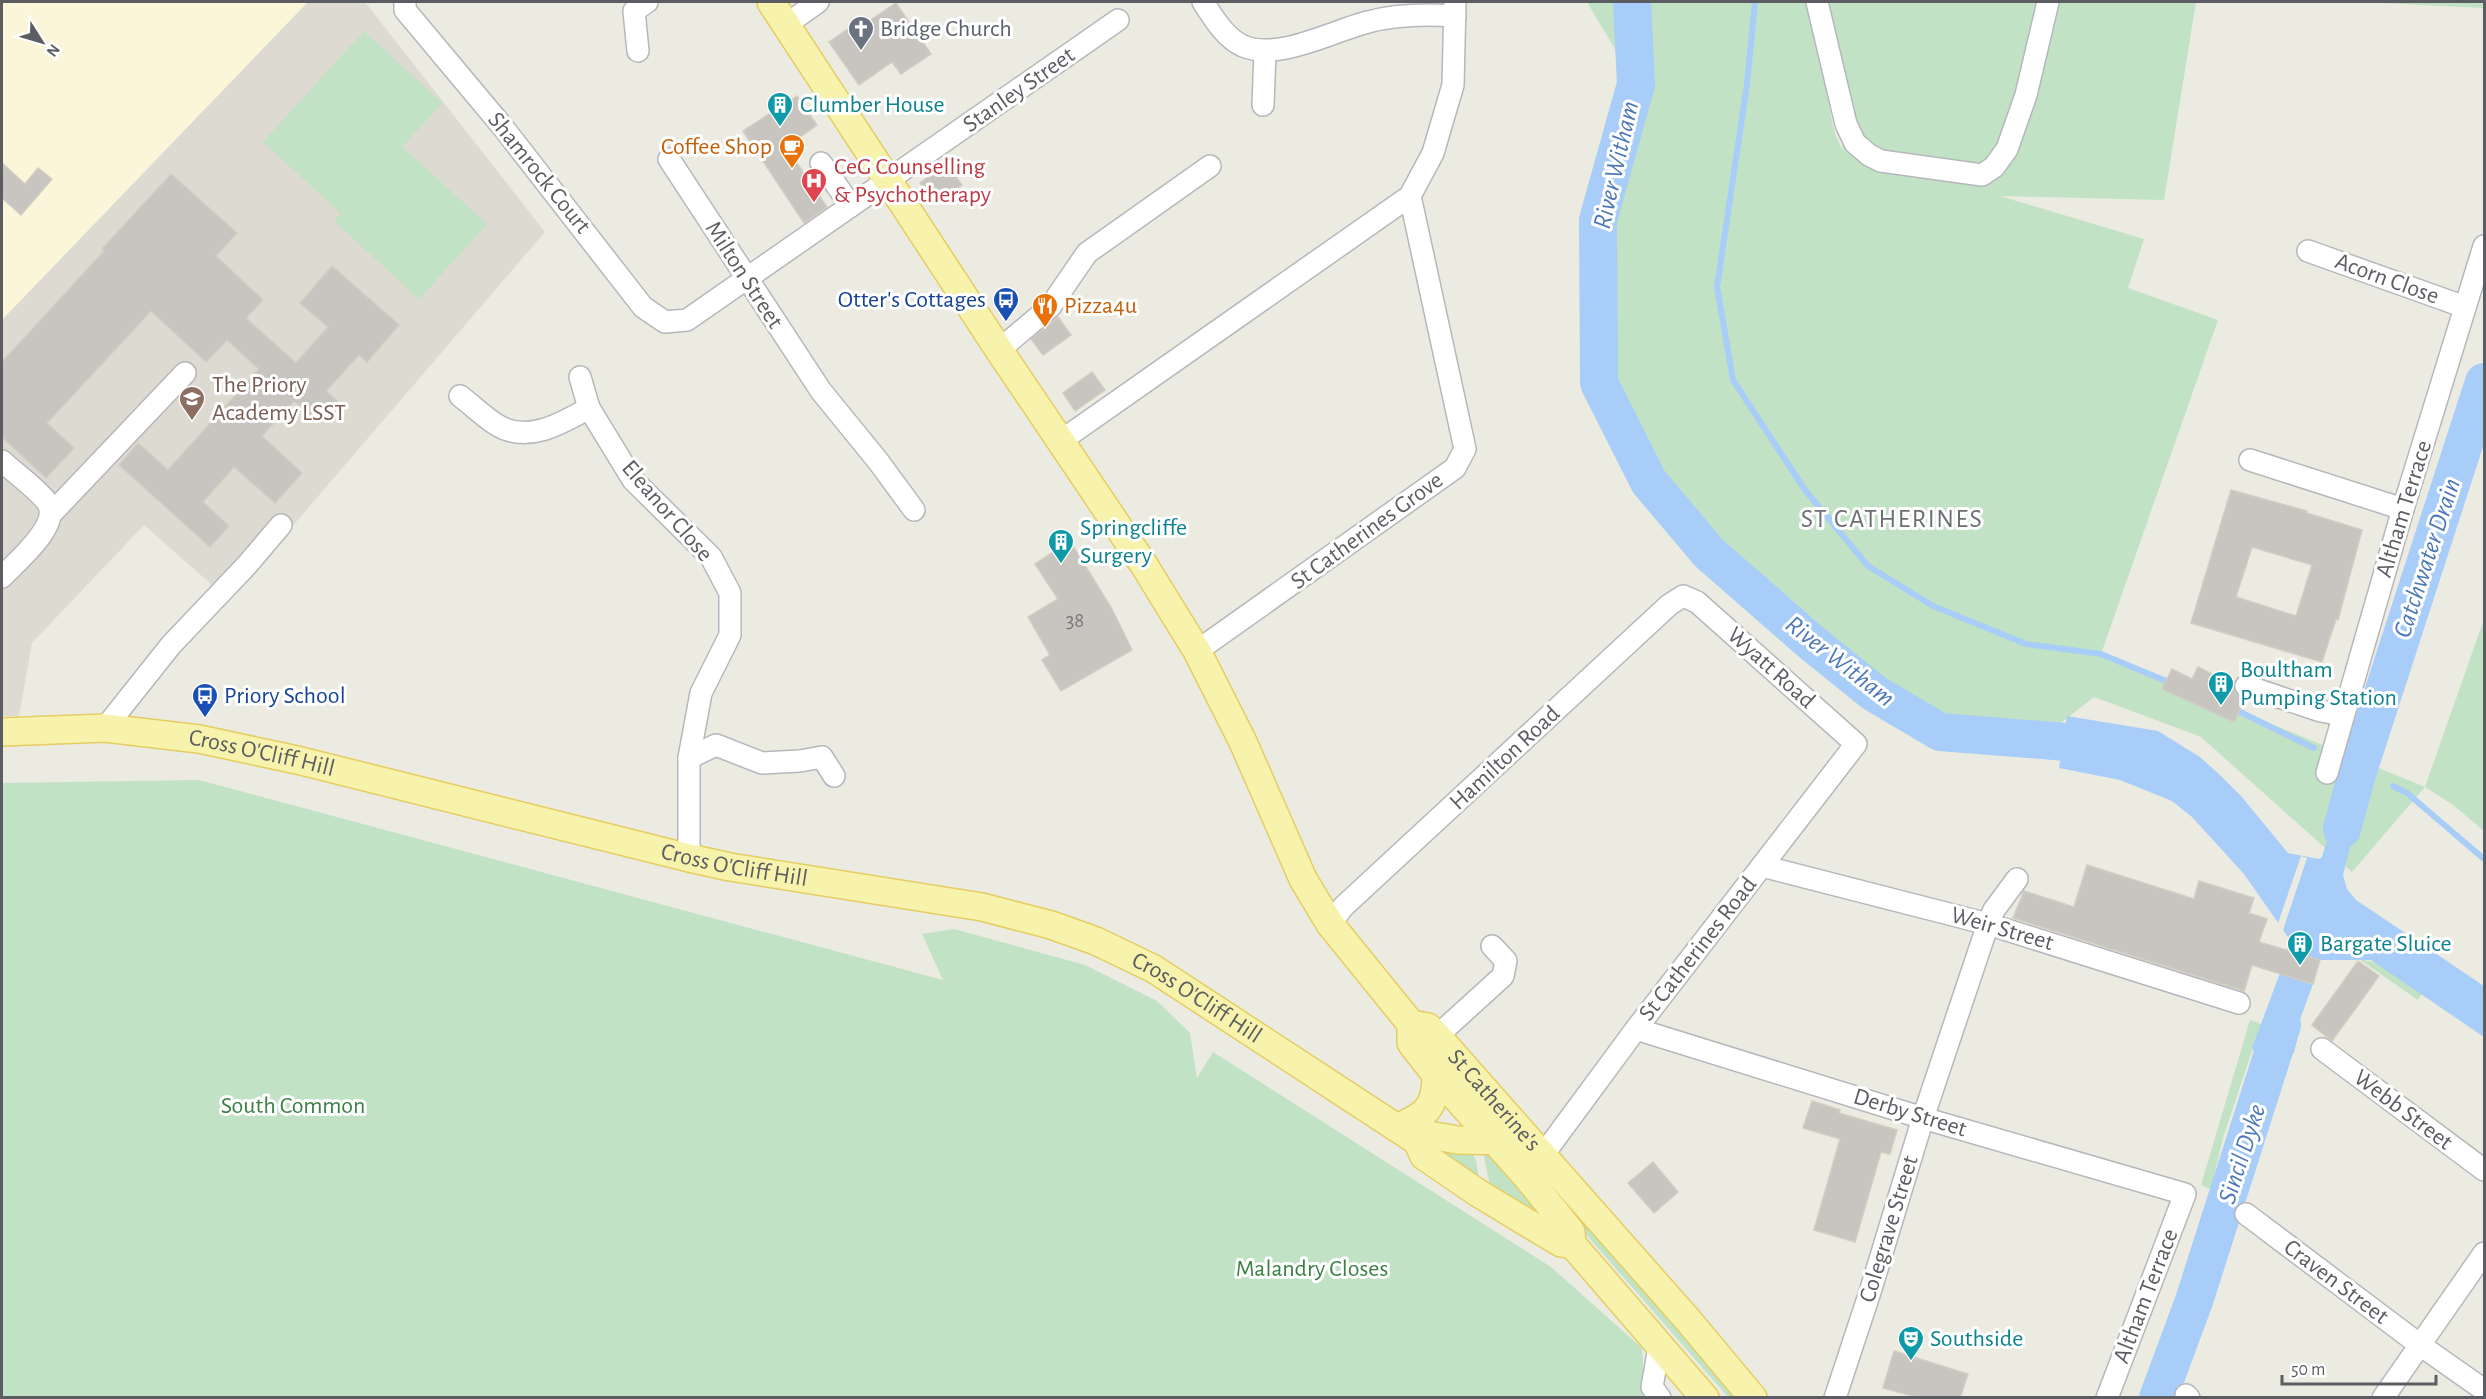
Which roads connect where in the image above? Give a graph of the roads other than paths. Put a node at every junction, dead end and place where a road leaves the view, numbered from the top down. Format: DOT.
graph roads {
  1 [pos="405,2"];
  2 [pos="771,2"];
  3 [pos="818,2"];
  4 [pos="1203,2"];
  5 [pos="1817,2"];
  6 [pos="2048,2"];
  7 [pos="636,5"];
  8 [pos="1455,9"];
  9 [pos="1118,20"];
  10 [pos="787,24"];
  11 [pos="638,51"];
  12 [pos="1265,52"];
  13 [pos="1263,105"];
  14 [pos="669,159"];
  15 [pos="821,163"];
  16 [pos="1210,166"];
  17 [pos="889,179"];
  18 [pos="1410,196"];
  19 [pos="851,206"];
  20 [pos="2484,246"];
  21 [pos="2308,251"];
  22 [pos="746,279"];
  23 [pos="2465,307"];
  24 [pos="687,320"];
  25 [pos="999,350"];
  26 [pos="185,373"];
  27 [pos="580,377"];
  28 [pos="460,396"];
  29 [pos="589,408"];
  30 [pos="1062,440"];
  31 [pos="2250,460"];
  32 [pos="2,461"];
  33 [pos="2403,509"];
  34 [pos="914,510"];
  35 [pos="51,514"];
  36 [pos="280,525"];
  37 [pos="2,577"];
  38 [pos="1683,596"];
  39 [pos="1197,651"];
  40 [pos="2246,686"];
  41 [pos="2342,715"];
  42 [pos="105,728"];
  43 [pos="2,732"];
  44 [pos="1856,744"];
  45 [pos="689,758"];
  46 [pos="2327,773"];
  47 [pos="834,776"];
  48 [pos="689,858"];
  49 [pos="1762,866"];
  50 [pos="2017,879"];
  51 [pos="1330,924"];
  52 [pos="1988,924"];
  53 [pos="1492,946"];
  54 [pos="2239,1003"];
  55 [pos="1411,1024"];
  56 [pos="1636,1029"];
  57 [pos="1437,1036"];
  58 [pos="2322,1049"];
  59 [pos="1436,1075"];
  60 [pos="1923,1118"];
  61 [pos="1407,1134"];
  62 [pos="1496,1140"];
  63 [pos="1539,1151"];
  64 [pos="2484,1170"];
  65 [pos="2185,1194"];
  66 [pos="2246,1214"];
  67 [pos="1572,1244"];
  68 [pos="2484,1253"];
  69 [pos="2420,1345"];
  70 [pos="1659,1347"];
  71 [pos="2484,1390"];
  72 [pos="1660,1398"];
  73 [pos="1705,1398"];
  74 [pos="1753,1398"];
  75 [pos="1835,1398"];
  76 [pos="2106,1398"];
  77 [pos="2383,1398"];
  1 -- 24 [label="street, Shamrock Court"];
  2 -- 10 [label="main road"];
  3 -- 10 [label="street"];
  4 -- 12 [label="street"];
  5 -- 6 [label="street"];
  7 -- 11 [label="street"];
  8 -- 12 [label="street"];
  8 -- 18 [label="street"];
  9 -- 17 [label="street, Stanley Street"];
  10 -- 17 [label="main road"];
  12 -- 13 [label="street"];
  14 -- 22 [label="street, Milton Street"];
  15 -- 19 [label="street"];
  16 -- 25 [label="street"];
  17 -- 19 [label="street, Stanley Street"];
  17 -- 25 [label="main road"];
  18 -- 30 [label="street"];
  18 -- 39 [label="street, St Catherines Grove"];
  19 -- 22 [label="street, Stanley Street"];
  20 -- 23 [label="street, Altham Terrace"];
  21 -- 23 [label="street, Acorn Close"];
  22 -- 24 [label="street, Stanley Street"];
  22 -- 34 [label="street, Milton Street"];
  23 -- 33 [label="street, Altham Terrace"];
  25 -- 30 [label="main road"];
  26 -- 35 [label="street"];
  27 -- 29 [label="street, Eleanor Close"];
  28 -- 29 [label="street"];
  29 -- 45 [label="street, Eleanor Close"];
  30 -- 39 [label="main road"];
  31 -- 33 [label="street"];
  32 -- 35 [label="street"];
  33 -- 41 [label="street, Altham Terrace"];
  35 -- 37 [label="street"];
  36 -- 42 [label="street"];
  38 -- 44 [label="street, Wyatt Road"];
  38 -- 51 [label="street, Hamilton Road"];
  39 -- 51 [label="main road"];
  40 -- 41 [label="street"];
  41 -- 46 [label="street, Altham Terrace"];
  42 -- 43 [label="main road, Cross O'Cliff Hill"];
  42 -- 48 [label="main road, Cross O'Cliff Hill"];
  44 -- 49 [label="street, St Catherines Road"];
  45 -- 47 [label="street"];
  45 -- 48 [label="street, Eleanor Close"];
  48 -- 61 [label="main road, Cross O'Cliff Hill"];
  49 -- 52 [label="street, Weir Street"];
  49 -- 56 [label="street, St Catherines Road"];
  50 -- 52 [label="street, Colegrave Street"];
  51 -- 55 [label="main road"];
  52 -- 54 [label="street, Weir Street"];
  52 -- 60 [label="street, Colegrave Street"];
  53 -- 57 [label="street"];
  55 -- 57 [label="main road, St Catherine's"];
  55 -- 59 [label="main road, St Catherine's"];
  56 -- 60 [label="street, Derby Street"];
  56 -- 63 [label="street, St Catherines Road"];
  57 -- 63 [label="main road, St Catherine's"];
  58 -- 64 [label="street, Webb Street"];
  59 -- 61 [label="main road"];
  59 -- 62 [label="main road, St Catherine's"];
  60 -- 65 [label="street, Derby Street"];
  60 -- 75 [label="street, Colegrave Street"];
  61 -- 62 [label="main road"];
  61 -- 67 [label="main road, St Catherine's"];
  62 -- 63 [label="main road"];
  62 -- 67 [label="main road, St Catherine's"];
  63 -- 74 [label="main road, St Catherine's"];
  65 -- 76 [label="street, Altham Terrace"];
  66 -- 69 [label="street, Craven Street"];
  67 -- 70 [label="main road, St Catherine's"];
  68 -- 69 [label="street"];
  69 -- 71 [label="street, Craven Street"];
  69 -- 77 [label="street"];
  70 -- 72 [label="street"];
  70 -- 73 [label="main road, St Catherine's"];
}
